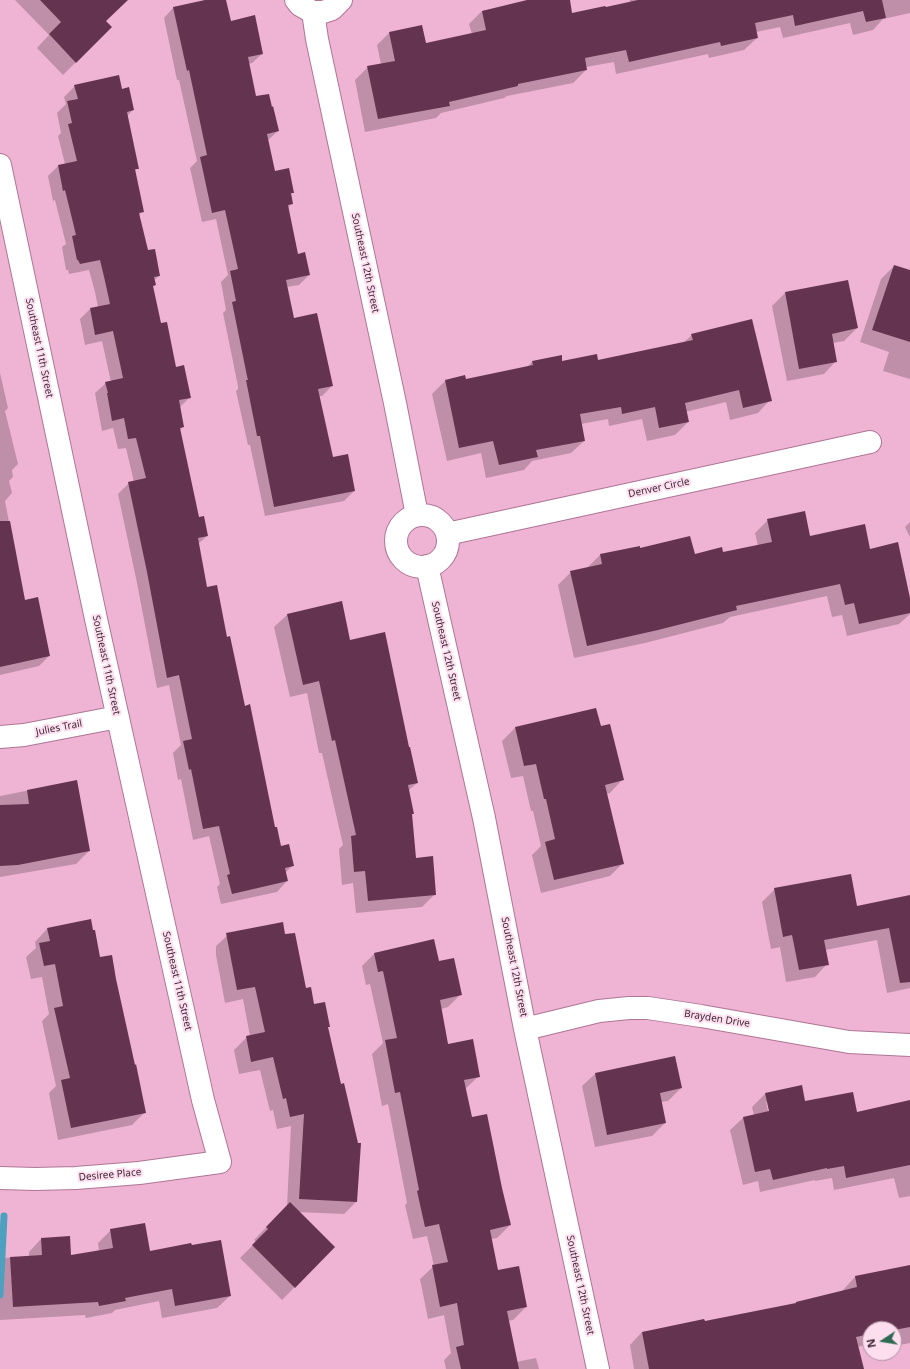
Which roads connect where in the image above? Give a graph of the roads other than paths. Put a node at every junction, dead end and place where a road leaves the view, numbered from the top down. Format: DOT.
graph roads {
  1 [pos="341,0"];
  2 [pos="305,6"];
  3 [pos="0,165"];
  4 [pos="870,442"];
  5 [pos="417,515"];
  6 [pos="447,534"];
  7 [pos="427,566"];
  8 [pos="118,717"];
  9 [pos="0,737"];
  10 [pos="525,1029"];
  11 [pos="910,1045"];
  12 [pos="220,1162"];
  13 [pos="0,1178"];
  14 [pos="598,1369"];
  1 -- 2 [label="street"];
  2 -- 5 [label="street, Southeast 12th Street"];
  3 -- 8 [label="street, Southeast 11th Street"];
  4 -- 6 [label="street, Denver Circle"];
  5 -- 6 [label="street"];
  5 -- 7 [label="street"];
  6 -- 7 [label="street"];
  7 -- 10 [label="street, Southeast 12th Street"];
  8 -- 9 [label="street, Julies Trail"];
  8 -- 12 [label="street, Southeast 11th Street"];
  10 -- 11 [label="street, Brayden Drive"];
  10 -- 14 [label="street, Southeast 12th Street"];
  12 -- 13 [label="street, Desiree Place"];
}
